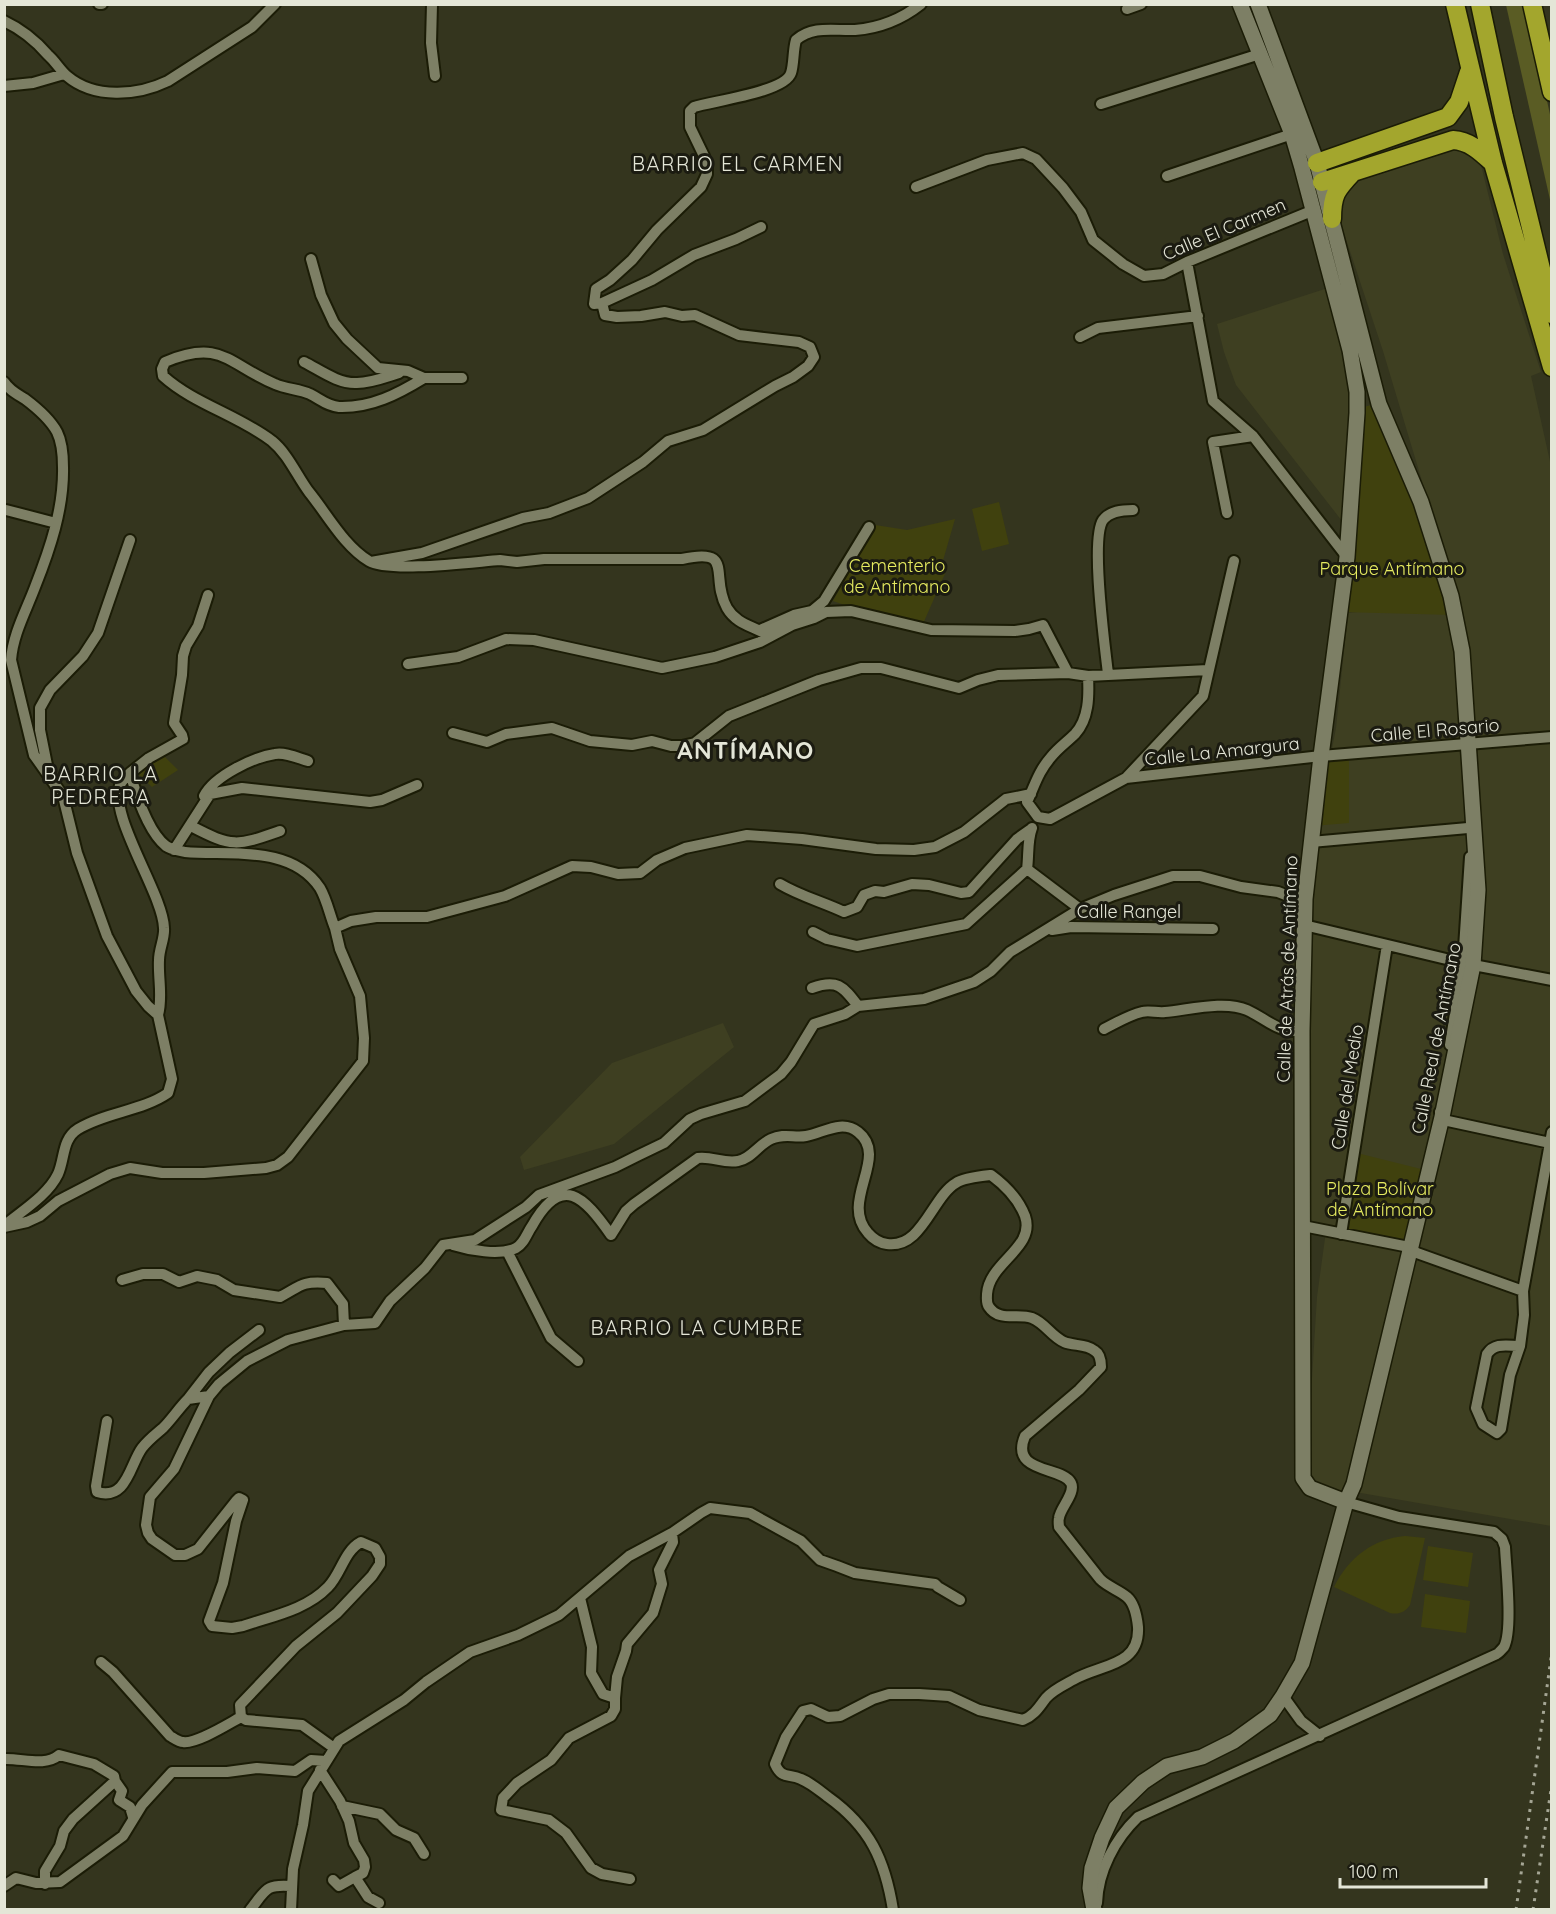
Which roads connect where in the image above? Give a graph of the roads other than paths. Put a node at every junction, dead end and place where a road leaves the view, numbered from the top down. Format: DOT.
graph roads {
  1 [pos="275,4"];
  2 [pos="432,4"];
  3 [pos="921,4"];
  4 [pos="1141,4"];
  5 [pos="1240,4"];
  6 [pos="1258,4"];
  7 [pos="1455,4"];
  8 [pos="1480,4"];
  9 [pos="1532,4"];
  10 [pos="1127,9"];
  11 [pos="4,21"];
  12 [pos="1260,54"];
  13 [pos="1470,70"];
  14 [pos="64,74"];
  15 [pos="435,76"];
  16 [pos="4,86"];
  17 [pos="1551,92"];
  18 [pos="1101,104"];
  19 [pos="1292,134"];
  20 [pos="1493,163"];
  21 [pos="1310,166"];
  22 [pos="1353,172"];
  23 [pos="1167,176"];
  24 [pos="1315,183"];
  25 [pos="916,187"];
  26 [pos="1314,210"];
  27 [pos="1332,219"];
  28 [pos="761,227"];
  29 [pos="312,259"];
  30 [pos="1187,262"];
  31 [pos="602,303"];
  32 [pos="1551,314"];
  33 [pos="1198,316"];
  34 [pos="1080,337"];
  35 [pos="1357,347"];
  36 [pos="304,362"];
  37 [pos="1551,367"];
  38 [pos="408,371"];
  39 [pos="424,378"];
  40 [pos="462,378"];
  41 [pos="6,390"];
  42 [pos="1379,404"];
  43 [pos="1357,413"];
  44 [pos="1253,436"];
  45 [pos="6,510"];
  46 [pos="1133,510"];
  47 [pos="1227,513"];
  48 [pos="56,523"];
  49 [pos="869,527"];
  50 [pos="130,540"];
  51 [pos="1347,557"];
  52 [pos="1234,561"];
  53 [pos="371,562"];
  54 [pos="208,595"];
  55 [pos="765,633"];
  56 [pos="408,664"];
  57 [pos="1208,670"];
  58 [pos="1068,673"];
  59 [pos="1108,674"];
  60 [pos="1088,676"];
  61 [pos="453,734"];
  62 [pos="1551,737"];
  63 [pos="1464,744"];
  64 [pos="1321,756"];
  65 [pos="308,760"];
  66 [pos="130,773"];
  67 [pos="50,778"];
  68 [pos="1126,778"];
  69 [pos="417,785"];
  70 [pos="1031,794"];
  71 [pos="202,805"];
  72 [pos="1038,817"];
  73 [pos="190,826"];
  74 [pos="1468,828"];
  75 [pos="1031,829"];
  76 [pos="280,831"];
  77 [pos="1311,842"];
  78 [pos="174,850"];
  79 [pos="1027,869"];
  80 [pos="780,884"];
  81 [pos="1305,899"];
  82 [pos="1080,909"];
  83 [pos="1304,925"];
  84 [pos="334,928"];
  85 [pos="1213,928"];
  86 [pos="1045,931"];
  87 [pos="813,932"];
  88 [pos="1388,945"];
  89 [pos="1468,964"];
  90 [pos="1551,980"];
  91 [pos="812,988"];
  92 [pos="858,1006"];
  93 [pos="158,1015"];
  94 [pos="1104,1029"];
  95 [pos="1302,1030"];
  96 [pos="1441,1114"];
  97 [pos="1551,1137"];
  98 [pos="4,1226"];
  99 [pos="1303,1226"];
  100 [pos="1341,1234"];
  101 [pos="443,1245"];
  102 [pos="1407,1248"];
  103 [pos="507,1251"];
  104 [pos="122,1280"];
  105 [pos="1522,1291"];
  106 [pos="344,1325"];
  107 [pos="258,1330"];
  108 [pos="1520,1346"];
  109 [pos="578,1361"];
  110 [pos="209,1396"];
  111 [pos="188,1399"];
  112 [pos="106,1421"];
  113 [pos="1345,1501"];
  114 [pos="672,1533"];
  115 [pos="580,1598"];
  116 [pos="960,1600"];
  117 [pos="101,1662"];
  118 [pos="1283,1696"];
  119 [pos="615,1698"];
  120 [pos="241,1717"];
  121 [pos="1320,1736"];
  122 [pos="334,1748"];
  123 [pos="4,1759"];
  124 [pos="323,1766"];
  125 [pos="115,1782"];
  126 [pos="342,1806"];
  127 [pos="133,1817"];
  128 [pos="424,1854"];
  129 [pos="4,1870"];
  130 [pos="356,1877"];
  131 [pos="630,1879"];
  132 [pos="333,1880"];
  133 [pos="25,1881"];
  134 [pos="45,1884"];
  135 [pos="4,1886"];
  136 [pos="291,1886"];
  137 [pos="379,1903"];
  138 [pos="250,1910"];
  139 [pos="291,1910"];
  140 [pos="893,1910"];
  141 [pos="1095,1910"];
  1 -- 14 [label="street"];
  2 -- 15 [label="street"];
  3 -- 31 [label="street"];
  4 -- 10 [label="street"];
  5 -- 12 [label="street"];
  6 -- 21 [label="street"];
  7 -- 13 [label="highway"];
  8 -- 32 [label="highway"];
  9 -- 17 [label="highway"];
  11 -- 14 [label="street"];
  12 -- 18 [label="street"];
  12 -- 19 [label="street"];
  13 -- 20 [label="highway"];
  13 -- 21 [label="highway"];
  14 -- 16 [label="street"];
  19 -- 21 [label="street"];
  19 -- 23 [label="street"];
  20 -- 22 [label="highway"];
  20 -- 37 [label="highway"];
  21 -- 24 [label="street"];
  22 -- 24 [label="highway"];
  22 -- 27 [label="highway"];
  24 -- 26 [label="street"];
  24 -- 27 [label="street"];
  25 -- 30 [label="street, Calle El Carmen"];
  26 -- 30 [label="street, Calle El Carmen"];
  26 -- 35 [label="street"];
  27 -- 35 [label="street"];
  28 -- 31 [label="street"];
  29 -- 38 [label="street"];
  30 -- 33 [label="street"];
  31 -- 53 [label="street"];
  33 -- 34 [label="street"];
  33 -- 44 [label="street"];
  35 -- 42 [label="street, Calle Real de Antímano"];
  35 -- 43 [label="street, Calle de Atrás de Antímano"];
  36 -- 38 [label="street"];
  38 -- 39 [label="street"];
  39 -- 40 [label="street"];
  39 -- 53 [label="street"];
  41 -- 48 [label="street"];
  42 -- 43 [label="street"];
  42 -- 63 [label="street, Calle Real de Antímano"];
  43 -- 51 [label="street, Calle de Atrás de Antímano"];
  44 -- 47 [label="street"];
  44 -- 51 [label="street"];
  45 -- 48 [label="street"];
  46 -- 59 [label="street"];
  48 -- 67 [label="street"];
  49 -- 55 [label="street"];
  50 -- 67 [label="street"];
  51 -- 64 [label="street, Calle de Atrás de Antímano"];
  52 -- 57 [label="street, Calle La Amargura"];
  53 -- 55 [label="street"];
  54 -- 66 [label="street"];
  55 -- 56 [label="street"];
  55 -- 58 [label="street"];
  57 -- 59 [label="street"];
  57 -- 68 [label="street, Calle La Amargura"];
  58 -- 60 [label="street"];
  58 -- 61 [label="street"];
  59 -- 60 [label="street"];
  60 -- 70 [label="street"];
  62 -- 63 [label="street, Calle El Rosario"];
  63 -- 64 [label="street, Calle El Rosario"];
  63 -- 74 [label="street"];
  63 -- 89 [label="street, Calle Real de Antímano"];
  64 -- 68 [label="street, Calle La Amargura"];
  64 -- 77 [label="street, Calle de Atrás de Antímano"];
  65 -- 71 [label="street"];
  66 -- 78 [label="street"];
  66 -- 93 [label="street"];
  67 -- 93 [label="street"];
  68 -- 72 [label="street, Calle La Amargura"];
  69 -- 71 [label="street"];
  70 -- 72 [label="street"];
  70 -- 84 [label="street"];
  71 -- 73 [label="street"];
  72 -- 75 [label="street"];
  73 -- 76 [label="street"];
  73 -- 78 [label="street"];
  74 -- 77 [label="street"];
  74 -- 89 [label="street"];
  75 -- 79 [label="street"];
  75 -- 80 [label="street"];
  77 -- 81 [label="street, Calle de Atrás de Antímano"];
  78 -- 84 [label="street"];
  79 -- 82 [label="street"];
  79 -- 87 [label="street"];
  81 -- 82 [label="street"];
  81 -- 83 [label="street, Calle de Atrás de Antímano"];
  82 -- 86 [label="street"];
  83 -- 88 [label="street"];
  83 -- 95 [label="street, Calle de Atrás de Antímano"];
  84 -- 98 [label="street"];
  85 -- 86 [label="street, Calle Rangel"];
  86 -- 92 [label="street"];
  88 -- 89 [label="street"];
  88 -- 100 [label="street, Calle del Medio"];
  89 -- 90 [label="street"];
  89 -- 96 [label="street, Calle Real de Antímano"];
  91 -- 92 [label="street"];
  92 -- 101 [label="street"];
  93 -- 98 [label="street"];
  94 -- 95 [label="street"];
  95 -- 99 [label="street, Calle de Atrás de Antímano"];
  96 -- 97 [label="street"];
  96 -- 102 [label="street, Calle Real de Antímano"];
  97 -- 105 [label="street"];
  99 -- 100 [label="street"];
  99 -- 113 [label="street, Calle de Atrás de Antímano"];
  100 -- 102 [label="street"];
  101 -- 103 [label="street"];
  101 -- 106 [label="street"];
  102 -- 105 [label="street"];
  102 -- 113 [label="street, Calle Real de Antímano"];
  103 -- 109 [label="street"];
  103 -- 140 [label="street"];
  104 -- 106 [label="street"];
  105 -- 108 [label="street"];
  106 -- 110 [label="street"];
  107 -- 111 [label="street"];
  108 -- 108 [label="street"];
  110 -- 111 [label="street"];
  110 -- 120 [label="street"];
  111 -- 112 [label="street"];
  113 -- 118 [label="street, Calle Real de Antímano"];
  113 -- 121 [label="street"];
  114 -- 115 [label="street"];
  114 -- 116 [label="street"];
  114 -- 119 [label="street"];
  115 -- 119 [label="street"];
  115 -- 122 [label="street"];
  117 -- 120 [label="street"];
  118 -- 121 [label="street"];
  118 -- 141 [label="street, Calle Real de Antímano"];
  119 -- 131 [label="street"];
  120 -- 122 [label="street"];
  121 -- 141 [label="street"];
  122 -- 124 [label="street"];
  123 -- 125 [label="street"];
  124 -- 126 [label="street"];
  124 -- 127 [label="street"];
  124 -- 136 [label="street"];
  125 -- 127 [label="street"];
  125 -- 134 [label="street"];
  126 -- 128 [label="street"];
  126 -- 130 [label="street"];
  127 -- 134 [label="street"];
  129 -- 133 [label="street"];
  130 -- 132 [label="street"];
  130 -- 137 [label="street"];
  133 -- 134 [label="street"];
  133 -- 135 [label="street"];
  136 -- 138 [label="street"];
  136 -- 139 [label="street"];
}
